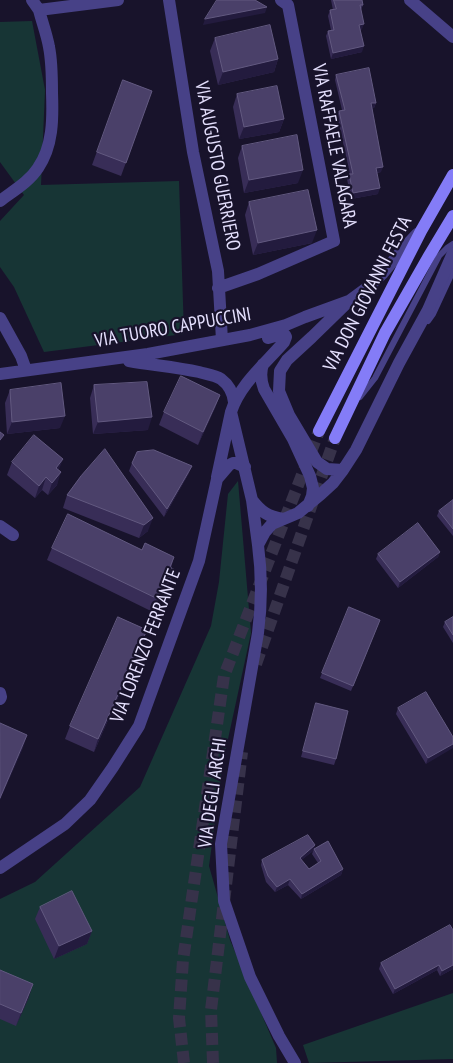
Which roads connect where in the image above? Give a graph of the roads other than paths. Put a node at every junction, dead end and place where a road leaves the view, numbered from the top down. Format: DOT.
graph roads {
  1 [pos="118,0"];
  2 [pos="169,0"];
  3 [pos="281,0"];
  4 [pos="410,0"];
  5 [pos="35,5"];
  6 [pos="453,37"];
  7 [pos="453,175"];
  8 [pos="0,201"];
  9 [pos="453,216"];
  10 [pos="421,231"];
  11 [pos="453,244"];
  12 [pos="453,253"];
  13 [pos="453,271"];
  14 [pos="218,288"];
  15 [pos="349,301"];
  16 [pos="0,318"];
  17 [pos="250,335"];
  18 [pos="222,340"];
  19 [pos="409,345"];
  20 [pos="112,359"];
  21 [pos="263,364"];
  22 [pos="26,370"];
  23 [pos="0,374"];
  24 [pos="232,407"];
  25 [pos="348,411"];
  26 [pos="319,431"];
  27 [pos="335,438"];
  28 [pos="245,467"];
  29 [pos="343,470"];
  30 [pos="217,479"];
  31 [pos="252,500"];
  32 [pos="308,506"];
  33 [pos="283,519"];
  34 [pos="0,526"];
  35 [pos="13,535"];
  36 [pos="258,545"];
  37 [pos="0,693"];
  38 [pos="0,699"];
  39 [pos="0,868"];
  40 [pos="295,1063"];
  1 -- 5 [label="street"];
  2 -- 14 [label="street, VIA AUGUSTO GUERRIERO"];
  3 -- 14 [label="street, VIA RAFFAELE VALAGARA"];
  4 -- 6 [label="street"];
  5 -- 8 [label="street"];
  7 -- 10 [label="main road, VIA DON GIOVANNI FESTA"];
  9 -- 25 [label="main road, VIA DON GIOVANNI FESTA"];
  10 -- 15 [label="street"];
  10 -- 26 [label="main road, VIA DON GIOVANNI FESTA"];
  11 -- 25 [label="lane"];
  12 -- 19 [label="street"];
  13 -- 19 [label="lane"];
  14 -- 18 [label="street, VIA AUGUSTO GUERRIERO"];
  15 -- 17 [label="street, VIA TUORO CAPPUCCINI"];
  15 -- 29 [label="street"];
  16 -- 22 [label="street"];
  17 -- 18 [label="street, VIA TUORO CAPPUCCINI"];
  17 -- 21 [label="street"];
  18 -- 20 [label="street, VIA TUORO CAPPUCCINI"];
  19 -- 29 [label="street"];
  20 -- 22 [label="street, VIA TUORO CAPPUCCINI"];
  20 -- 24 [label="street, VIA DEGLI ARCHI"];
  21 -- 24 [label="street"];
  21 -- 32 [label="street"];
  22 -- 23 [label="street, VIA TUORO CAPPUCCINI"];
  24 -- 28 [label="street, VIA DEGLI ARCHI"];
  24 -- 30 [label="street, VIA LORENZO FERRANTE"];
  25 -- 27 [label="main road, VIA DON GIOVANNI FESTA"];
  28 -- 30 [label="street"];
  28 -- 31 [label="street, VIA DEGLI ARCHI"];
  29 -- 32 [label="street"];
  30 -- 39 [label="street, VIA LORENZO FERRANTE"];
  31 -- 33 [label="street"];
  31 -- 36 [label="street, VIA DEGLI ARCHI"];
  32 -- 33 [label="street"];
  33 -- 36 [label="street"];
  34 -- 35 [label="street"];
  36 -- 40 [label="street, VIA DEGLI ARCHI"];
  37 -- 38 [label="street"];
}
